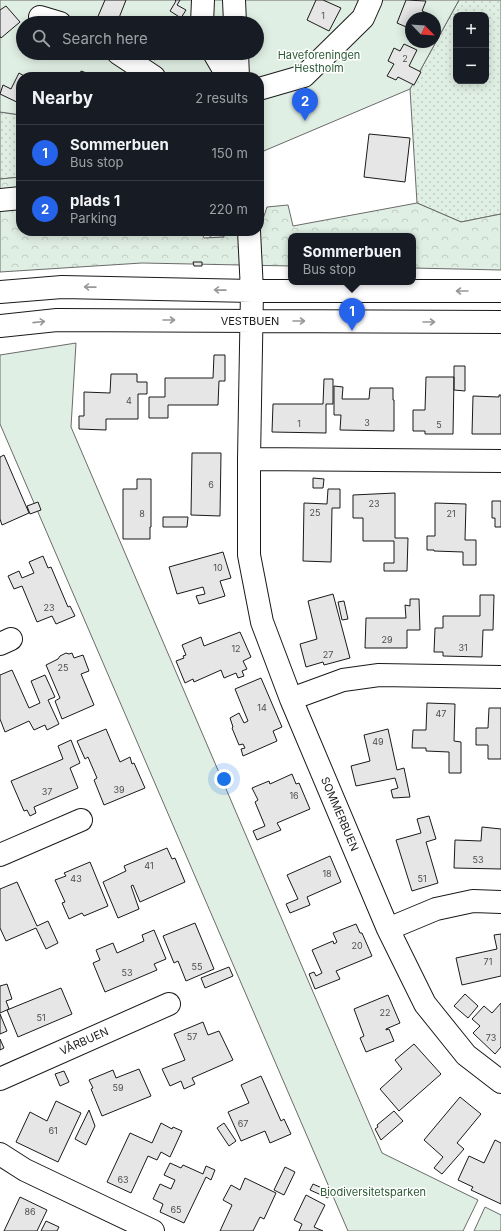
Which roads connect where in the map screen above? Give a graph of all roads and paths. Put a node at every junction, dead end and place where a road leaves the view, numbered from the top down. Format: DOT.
graph roads {
  1 [pos="203,0"];
  2 [pos="234,0"];
  3 [pos="371,0"];
  4 [pos="202,16"];
  5 [pos="235,16"];
  6 [pos="128,60"];
  7 [pos="218,60"];
  8 [pos="237,60"];
  9 [pos="146,72"];
  10 [pos="225,72"];
  11 [pos="238,72"];
  12 [pos="264,88"];
  13 [pos="16,198"];
  14 [pos="0,200"];
  15 [pos="249,236"];
  16 [pos="252,291"];
  17 [pos="0,292"];
  18 [pos="501,292"];
  19 [pos="252,321"];
  20 [pos="501,322"];
  21 [pos="0,326"];
  22 [pos="249,459"];
  23 [pos="501,461"];
  24 [pos="501,677"];
  25 [pos="291,699"];
  26 [pos="81,820"];
  27 [pos="0,855"];
  28 [pos="501,902"];
  29 [pos="388,929"];
  30 [pos="169,1004"];
  31 [pos="0,1079"];
  32 [pos="501,1082"];
  33 [pos="0,1154"];
  34 [pos="153,1231"];
  1 -- 4 [label="street"];
  2 -- 5 [label="street"];
  3 -- 12 [label="street"];
  6 -- 9 [label="street"];
  7 -- 10 [label="street"];
  8 -- 11 [label="street"];
  13 -- 14 [label="street"];
  15 -- 16 [label="street, SOMMERBUEN"];
  16 -- 17 [label="street, one-way"];
  18 -- 16 [label="street, one-way"];
  16 -- 19 [label="street, SOMMERBUEN"];
  19 -- 20 [label="street, VESTBUEN, one-way"];
  21 -- 19 [label="street, VESTBUEN, one-way"];
  19 -- 22 [label="street, SOMMERBUEN"];
  22 -- 23 [label="street"];
  22 -- 25 [label="street, SOMMERBUEN"];
  24 -- 25 [label="street"];
  25 -- 29 [label="street, SOMMERBUEN"];
  26 -- 27 [label="street"];
  28 -- 29 [label="street"];
  29 -- 32 [label="street, SOMMERBUEN"];
  30 -- 31 [label="street, VÅRBUEN"];
  33 -- 34 [label="street"];
}
